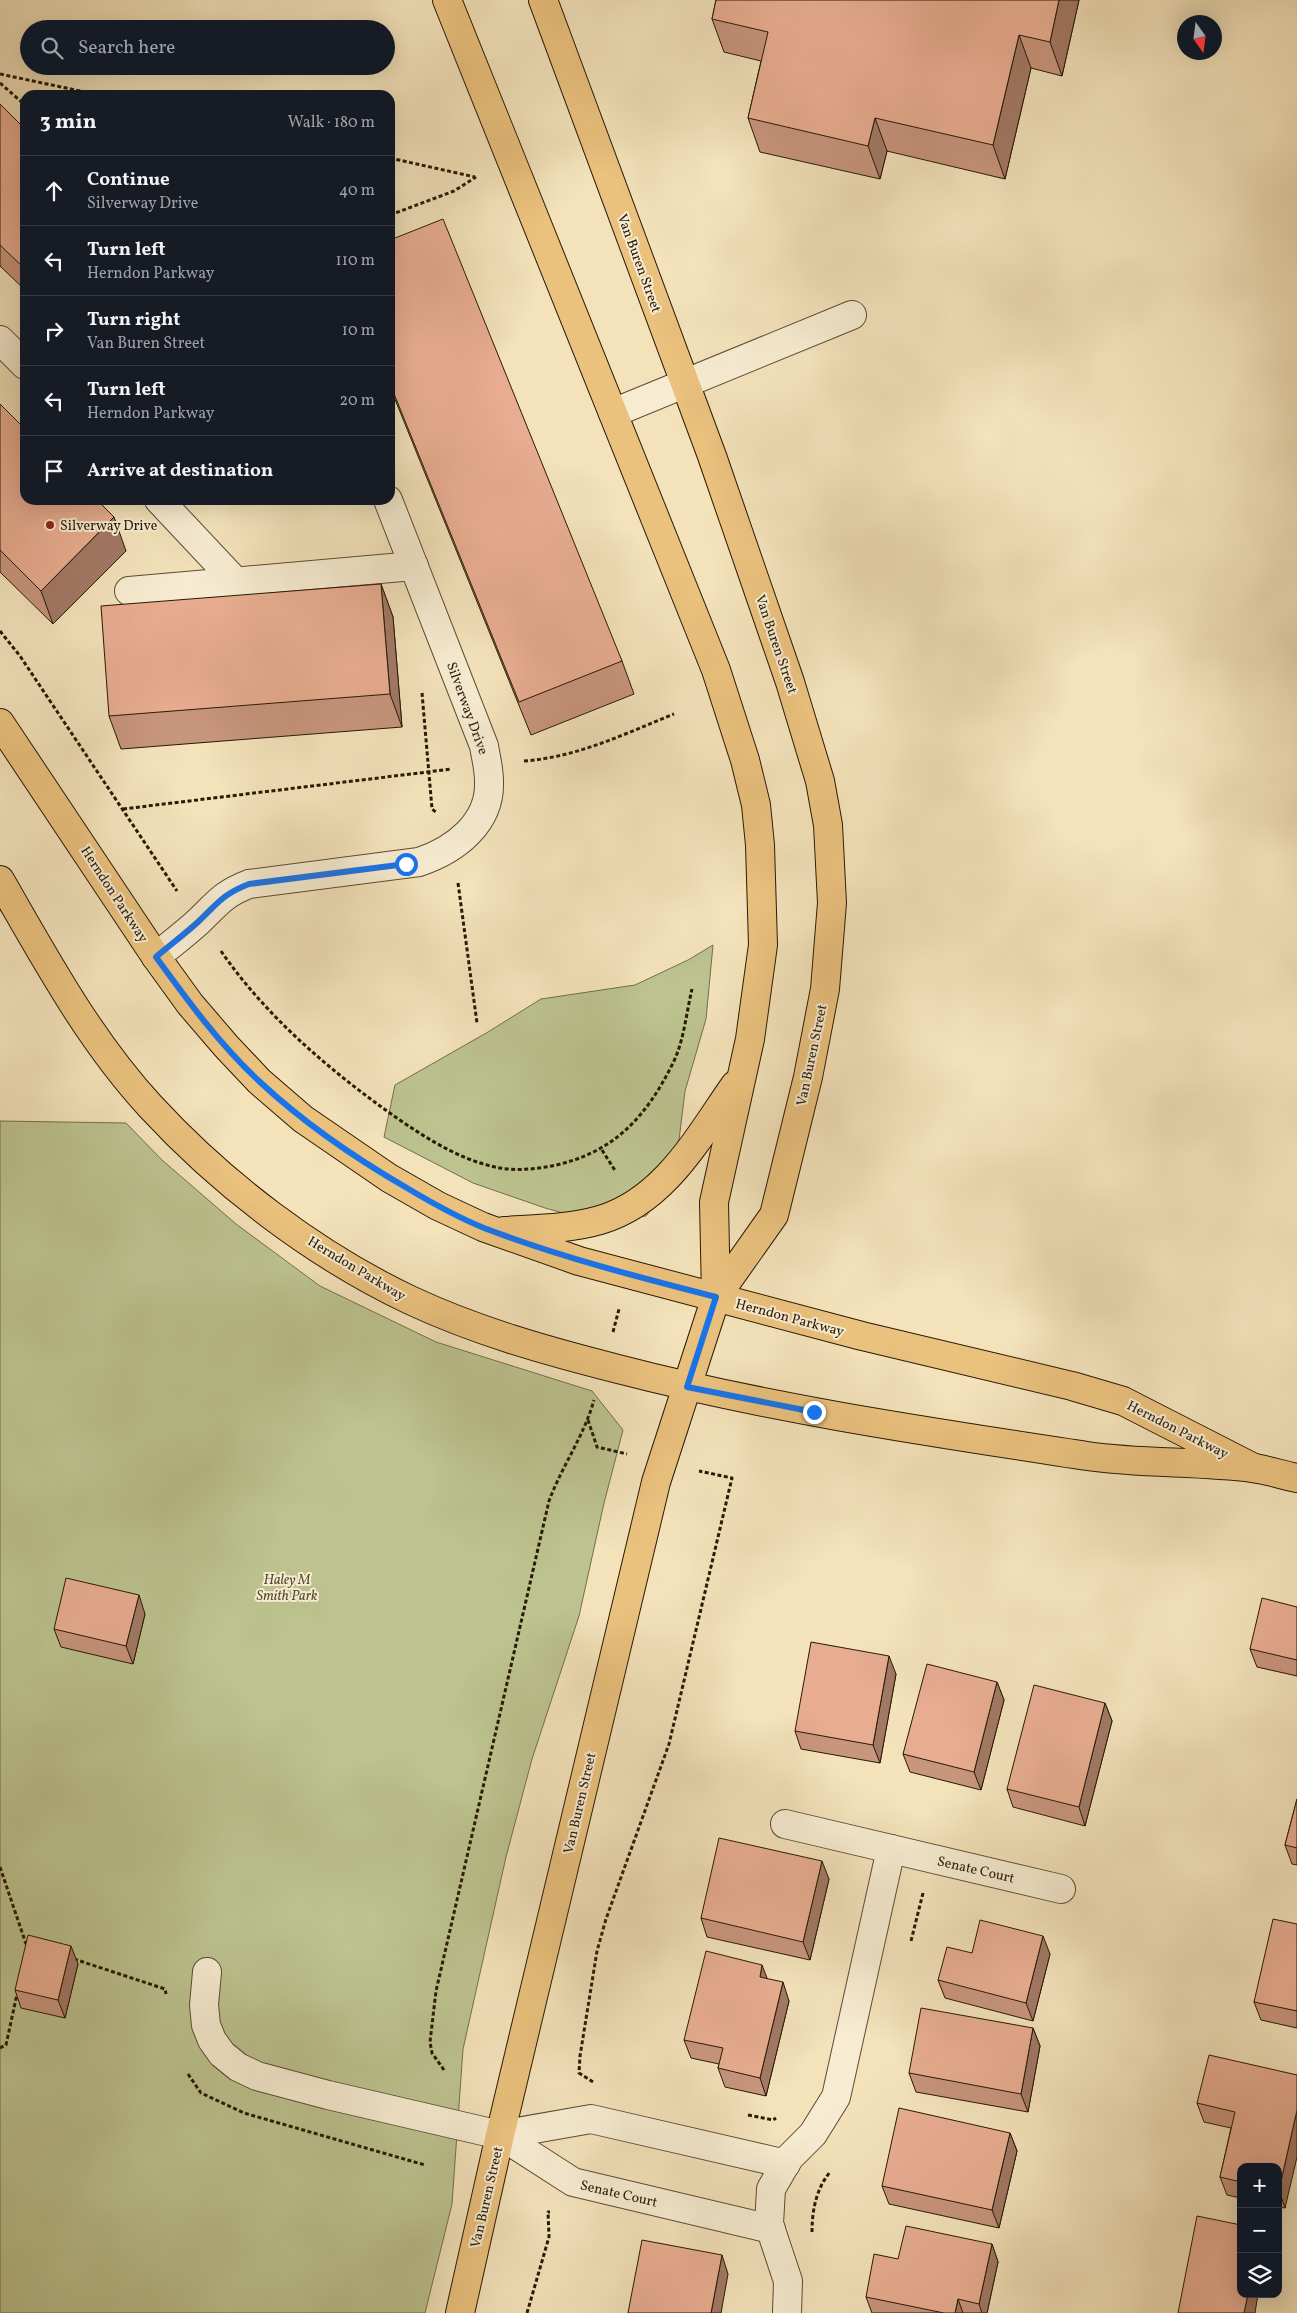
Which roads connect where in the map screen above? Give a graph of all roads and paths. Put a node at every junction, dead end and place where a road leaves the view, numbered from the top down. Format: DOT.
graph roads {
  1 [pos="447,0"];
  2 [pos="543,0"];
  3 [pos="0,74"];
  4 [pos="0,83"];
  5 [pos="75,90"];
  6 [pos="20,101"];
  7 [pos="395,159"];
  8 [pos="395,213"];
  9 [pos="852,315"];
  10 [pos="0,340"];
  11 [pos="20,360"];
  12 [pos="685,384"];
  13 [pos="612,414"];
  14 [pos="164,505"];
  15 [pos="390,505"];
  16 [pos="414,566"];
  17 [pos="236,582"];
  18 [pos="129,591"];
  19 [pos="0,631"];
  20 [pos="421,687"];
  21 [pos="674,714"];
  22 [pos="0,723"];
  23 [pos="521,761"];
  24 [pos="459,768"];
  25 [pos="428,772"];
  26 [pos="123,809"];
  27 [pos="439,814"];
  28 [pos="0,880"];
  29 [pos="458,882"];
  30 [pos="180,895"];
  31 [pos="217,945"];
  32 [pos="156,957"];
  33 [pos="692,989"];
  34 [pos="477,1023"];
  35 [pos="744,1073"];
  36 [pos="602,1150"];
  37 [pos="620,1177"];
  38 [pos="495,1232"];
  39 [pos="716,1297"];
  40 [pos="687,1387"];
  41 [pos="597,1447"];
  42 [pos="1254,1468"];
  43 [pos="732,1478"];
  44 [pos="1297,1478"];
  45 [pos="785,1824"];
  46 [pos="892,1849"];
  47 [pos="0,1867"];
  48 [pos="1060,1889"];
  49 [pos="26,1944"];
  50 [pos="207,1972"];
  51 [pos="444,2070"];
  52 [pos="597,2084"];
  53 [pos="745,2114"];
  54 [pos="781,2116"];
  55 [pos="500,2135"];
  56 [pos="786,2164"];
  57 [pos="556,2211"];
  58 [pos="771,2229"];
  59 [pos="460,2313"];
  60 [pos="527,2313"];
  61 [pos="788,2313"];
  1 -- 13 [label="main road, Van Buren Street"];
  2 -- 12 [label="main road, Van Buren Street"];
  3 -- 5 [label="path"];
  4 -- 6 [label="path"];
  7 -- 8 [label="path"];
  9 -- 12 [label="street"];
  10 -- 11 [label="street"];
  12 -- 13 [label="street"];
  12 -- 39 [label="main road, Van Buren Street"];
  13 -- 35 [label="main road, Van Buren Street"];
  14 -- 17 [label="street"];
  15 -- 16 [label="street, Silverway Drive"];
  16 -- 17 [label="street"];
  16 -- 32 [label="street, Silverway Drive"];
  17 -- 18 [label="street"];
  19 -- 26 [label="path"];
  20 -- 25 [label="path"];
  21 -- 23 [label="path"];
  22 -- 32 [label="main road, Herndon Parkway"];
  24 -- 25 [label="path"];
  25 -- 26 [label="path"];
  25 -- 27 [label="path"];
  26 -- 30 [label="path"];
  28 -- 40 [label="main road, Herndon Parkway"];
  29 -- 34 [label="path"];
  31 -- 36 [label="path"];
  32 -- 38 [label="main road, Herndon Parkway"];
  33 -- 36 [label="path"];
  35 -- 38 [label="main road"];
  35 -- 39 [label="main road, Van Buren Street"];
  36 -- 37 [label="path"];
  38 -- 39 [label="main road, Herndon Parkway"];
  39 -- 40 [label="main road, Van Buren Street"];
  39 -- 42 [label="main road, Herndon Parkway"];
  40 -- 42 [label="main road, Herndon Parkway"];
  40 -- 55 [label="main road, Van Buren Street"];
  41 -- 51 [label="path"];
  42 -- 44 [label="main road, Herndon Parkway"];
  43 -- 52 [label="path"];
  45 -- 46 [label="street, Senate Court"];
  46 -- 48 [label="street, Senate Court"];
  46 -- 56 [label="street"];
  47 -- 49 [label="path"];
  50 -- 55 [label="street"];
  53 -- 54 [label="path"];
  55 -- 56 [label="street"];
  55 -- 58 [label="street, Senate Court"];
  55 -- 59 [label="main road, Van Buren Street"];
  56 -- 58 [label="street"];
  57 -- 60 [label="path"];
  58 -- 61 [label="street"];
}
